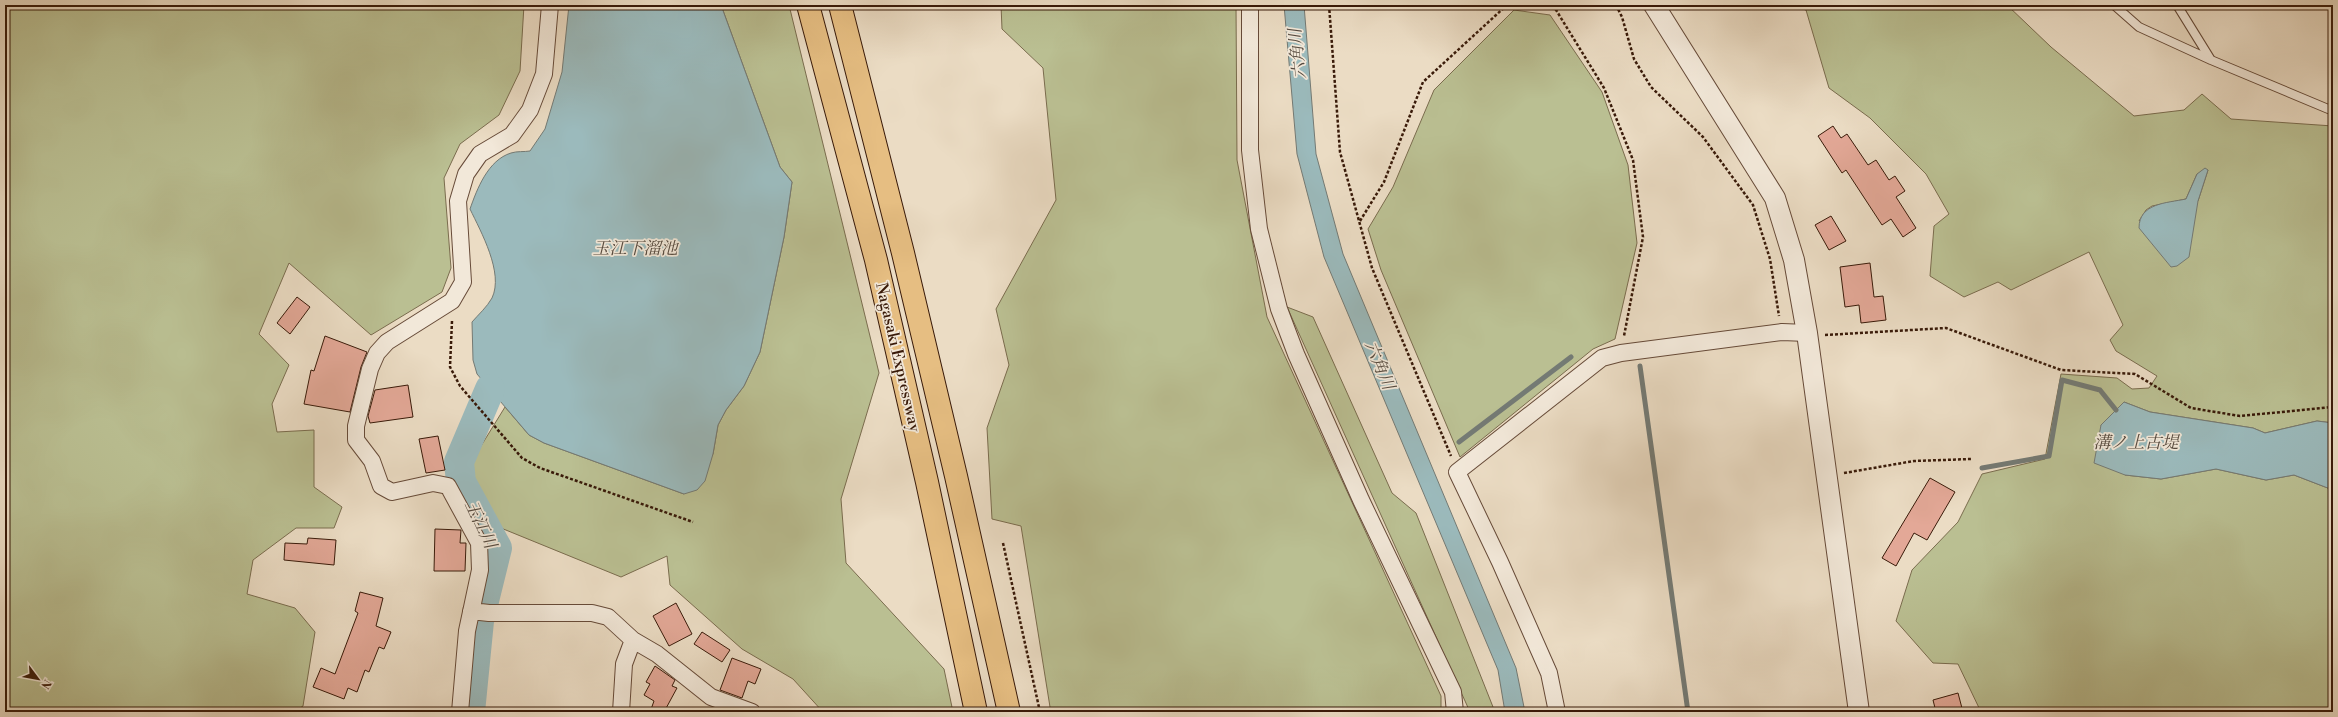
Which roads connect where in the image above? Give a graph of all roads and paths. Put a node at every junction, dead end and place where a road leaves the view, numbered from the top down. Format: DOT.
graph roads {
  1 [pos="550,5"];
  2 [pos="808,5"];
  3 [pos="840,5"];
  4 [pos="1250,5"];
  5 [pos="1329,5"];
  6 [pos="1507,5"];
  7 [pos="1553,5"];
  8 [pos="1616,5"];
  9 [pos="1654,5"];
  10 [pos="2114,5"];
  11 [pos="2177,5"];
  12 [pos="2211,60"];
  13 [pos="2333,111"];
  14 [pos="1360,222"];
  15 [pos="452,301"];
  16 [pos="1782,332"];
  17 [pos="1806,333"];
  18 [pos="1621,353"];
  19 [pos="2333,407"];
  20 [pos="1971,459"];
  21 [pos="1457,472"];
  22 [pos="1826,476"];
  23 [pos="693,522"];
  24 [pos="1003,543"];
  25 [pos="471,611"];
  26 [pos="633,640"];
  27 [pos="460,712"];
  28 [pos="621,712"];
  29 [pos="752,712"];
  30 [pos="976,712"];
  31 [pos="1009,712"];
  32 [pos="1040,712"];
  33 [pos="1455,712"];
  34 [pos="1557,712"];
  35 [pos="1859,712"];
  1 -- 15 [label="street"];
  2 -- 30 [label="highway, Nagasaki Expressway"];
  3 -- 31 [label="highway, Nagasaki Expressway"];
  4 -- 33 [label="street"];
  5 -- 14 [label="path"];
  6 -- 14 [label="path"];
  7 -- 18 [label="path"];
  8 -- 16 [label="path"];
  9 -- 17 [label="street"];
  10 -- 12 [label="lane"];
  11 -- 12 [label="lane"];
  12 -- 13 [label="lane"];
  14 -- 21 [label="path"];
  15 -- 23 [label="path"];
  15 -- 25 [label="street"];
  16 -- 17 [label="street"];
  16 -- 18 [label="street"];
  17 -- 19 [label="path"];
  17 -- 22 [label="street"];
  18 -- 21 [label="street"];
  20 -- 22 [label="path"];
  21 -- 34 [label="street"];
  22 -- 35 [label="street"];
  24 -- 32 [label="path"];
  25 -- 26 [label="street"];
  25 -- 27 [label="street"];
  26 -- 28 [label="street"];
  26 -- 29 [label="street"];
}
